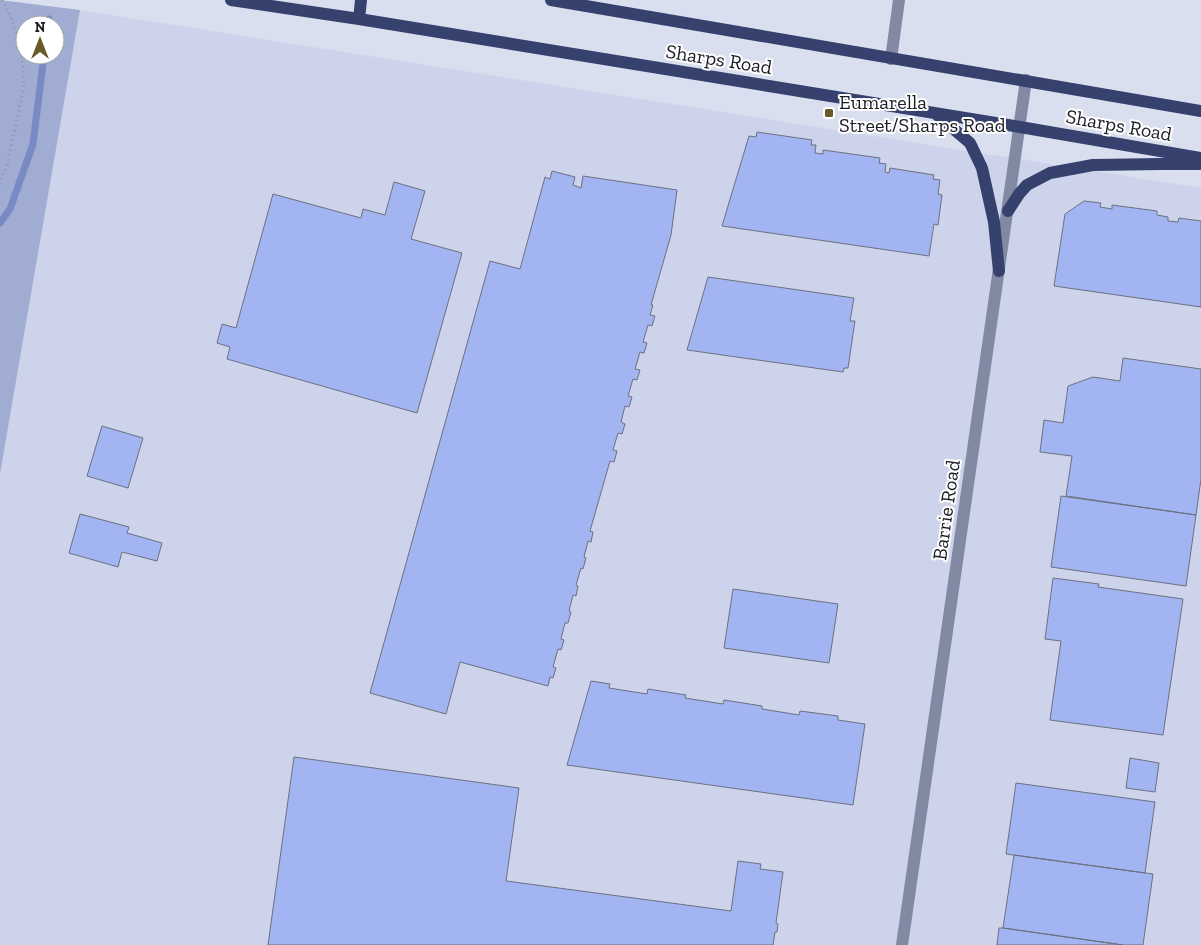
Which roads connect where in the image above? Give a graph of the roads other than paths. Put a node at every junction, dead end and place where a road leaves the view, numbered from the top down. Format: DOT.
graph roads {
  1 [pos="231,0"];
  2 [pos="362,0"];
  3 [pos="551,0"];
  4 [pos="899,0"];
  5 [pos="359,19"];
  6 [pos="891,59"];
  7 [pos="1026,80"];
  8 [pos="1201,111"];
  9 [pos="936,113"];
  10 [pos="1020,127"];
  11 [pos="1201,158"];
  12 [pos="1201,164"];
  13 [pos="1008,211"];
  14 [pos="999,272"];
  15 [pos="902,945"];
  1 -- 5 [label="main road, Sharps Road"];
  2 -- 5 [label="main road"];
  3 -- 6 [label="main road, Sharps Road"];
  4 -- 6 [label="street"];
  5 -- 9 [label="main road, Sharps Road"];
  6 -- 7 [label="main road, Sharps Road"];
  7 -- 8 [label="main road, Sharps Road"];
  7 -- 10 [label="street, Barrie Road"];
  9 -- 10 [label="main road, Sharps Road"];
  9 -- 14 [label="main road"];
  10 -- 11 [label="main road, Sharps Road"];
  10 -- 13 [label="street, Barrie Road"];
  12 -- 13 [label="main road"];
  13 -- 14 [label="street, Barrie Road"];
  14 -- 15 [label="street, Barrie Road"];
}
